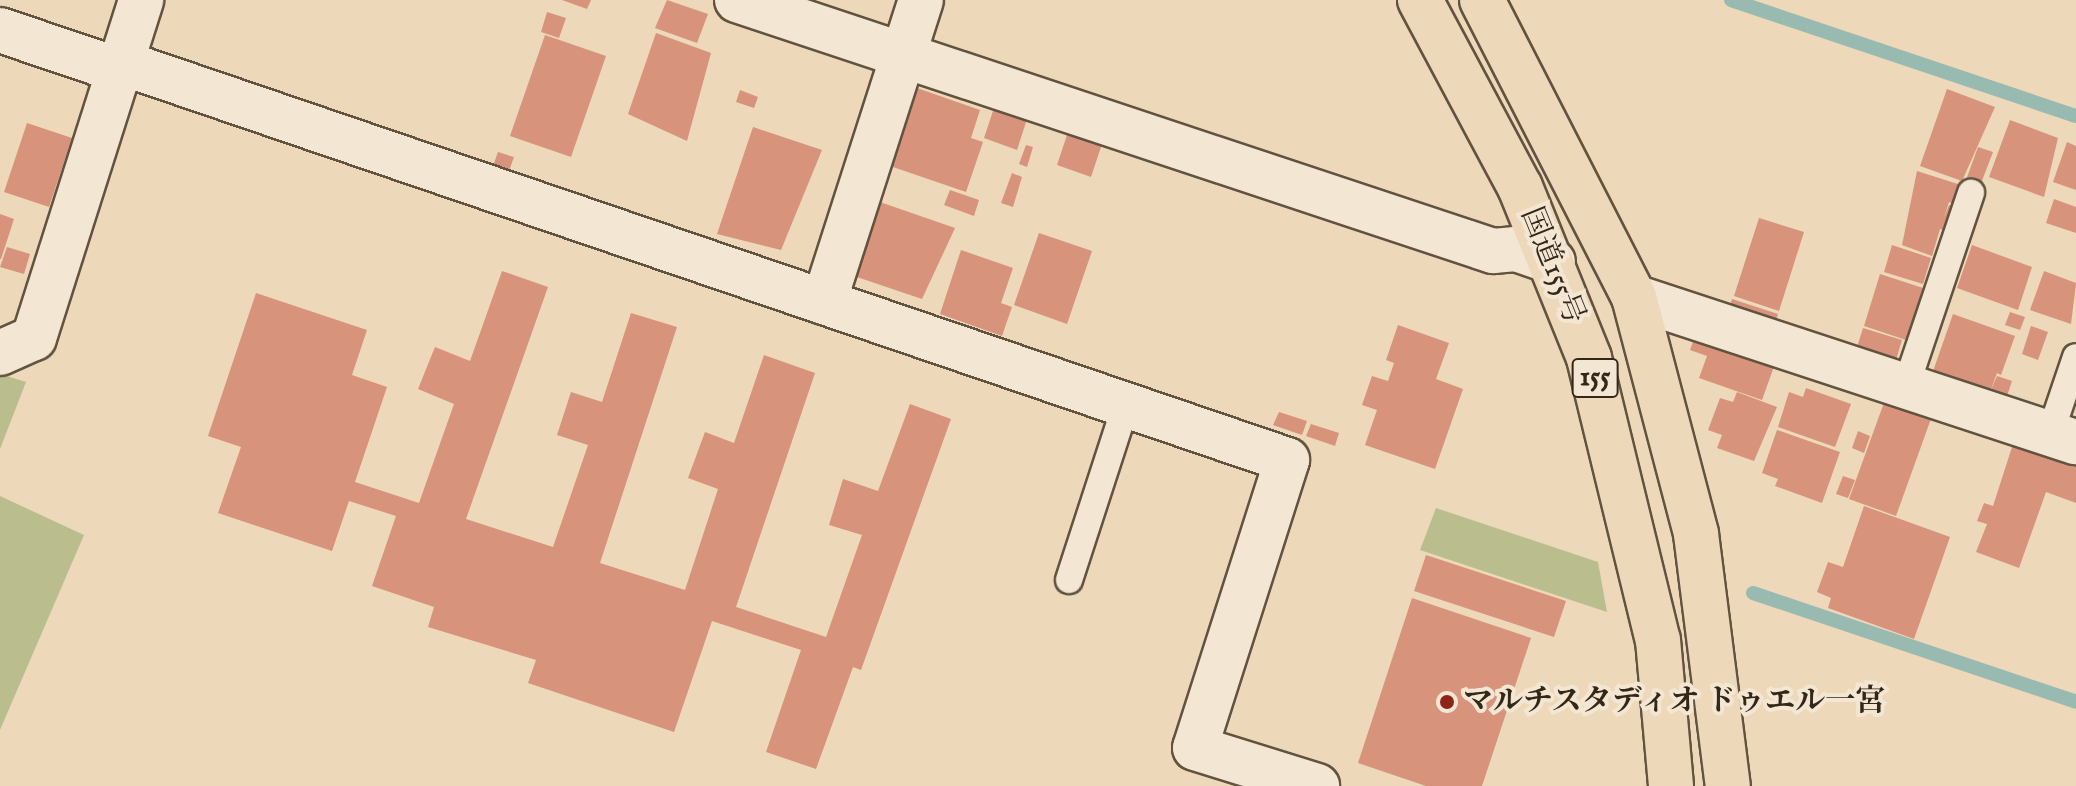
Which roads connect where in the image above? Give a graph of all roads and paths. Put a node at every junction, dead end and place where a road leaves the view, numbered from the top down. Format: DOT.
graph roads {
  1 [pos="141,0"];
  2 [pos="737,0"];
  3 [pos="921,0"];
  4 [pos="1420,0"];
  5 [pos="1482,0"];
  6 [pos="0,30"];
  7 [pos="903,55"];
  8 [pos="119,66"];
  9 [pos="1971,193"];
  10 [pos="1553,262"];
  11 [pos="1634,297"];
  12 [pos="824,302"];
  13 [pos="0,353"];
  14 [pos="2076,357"];
  15 [pos="1906,386"];
  16 [pos="1126,405"];
  17 [pos="2063,438"];
  18 [pos="1069,580"];
  19 [pos="1317,786"];
  20 [pos="1671,786"];
  21 [pos="1728,786"];
  1 -- 8 [label="street"];
  2 -- 7 [label="street"];
  3 -- 7 [label="street"];
  4 -- 10 [label="highway, 国道155号 / 155"];
  5 -- 11 [label="highway, 国道155号 / 155"];
  6 -- 8 [label="street"];
  7 -- 10 [label="street"];
  7 -- 12 [label="street"];
  8 -- 12 [label="street"];
  8 -- 13 [label="street"];
  9 -- 15 [label="lane"];
  10 -- 20 [label="highway, 国道155号 / 155"];
  11 -- 15 [label="street"];
  11 -- 21 [label="highway, 国道155号 / 155"];
  12 -- 16 [label="street"];
  14 -- 17 [label="lane"];
  15 -- 17 [label="street"];
  16 -- 18 [label="lane"];
  16 -- 19 [label="street"];
}
